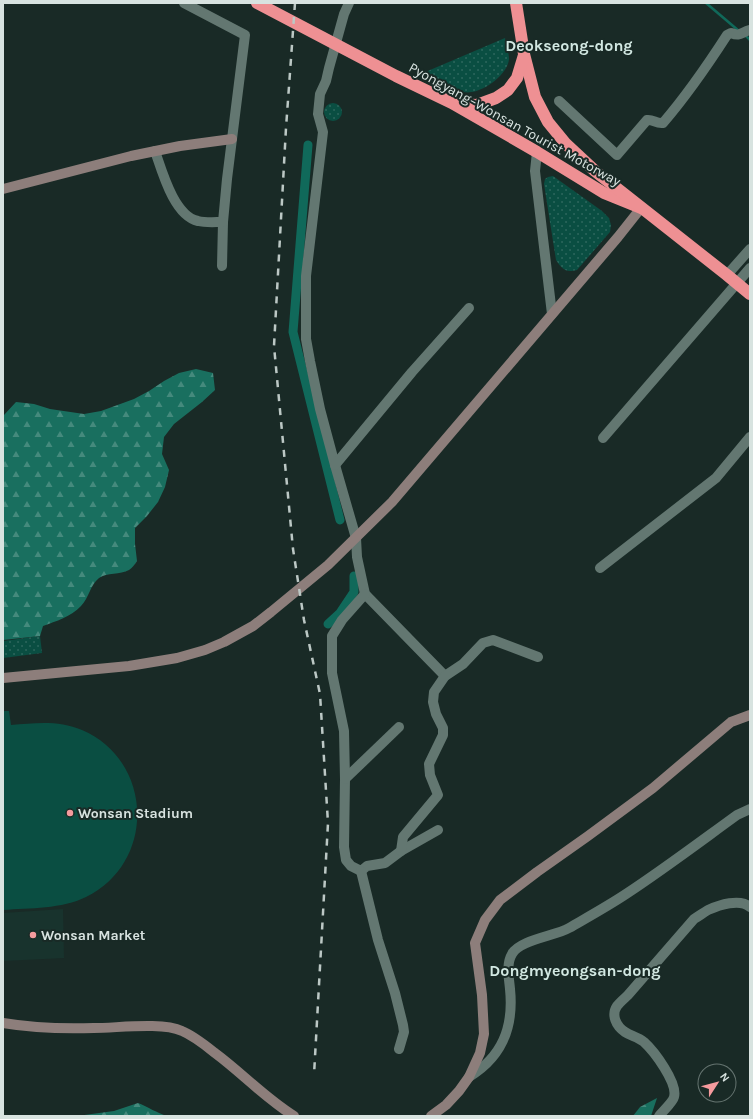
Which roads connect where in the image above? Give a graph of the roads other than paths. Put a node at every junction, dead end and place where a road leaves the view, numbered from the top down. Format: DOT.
graph roads {
  1 [pos="184,3"];
  2 [pos="257,3"];
  3 [pos="348,3"];
  4 [pos="516,3"];
  5 [pos="746,32"];
  6 [pos="524,54"];
  7 [pos="559,101"];
  8 [pos="452,103"];
  9 [pos="232,139"];
  10 [pos="155,151"];
  11 [pos="537,152"];
  12 [pos="3,189"];
  13 [pos="641,208"];
  14 [pos="223,222"];
  15 [pos="750,249"];
  16 [pos="222,266"];
  17 [pos="750,268"];
  18 [pos="732,279"];
  19 [pos="750,294"];
  20 [pos="469,308"];
  21 [pos="552,314"];
  22 [pos="750,437"];
  23 [pos="603,438"];
  24 [pos="335,465"];
  25 [pos="356,538"];
  26 [pos="600,568"];
  27 [pos="365,594"];
  28 [pos="538,657"];
  29 [pos="445,676"];
  30 [pos="3,678"];
  31 [pos="750,715"];
  32 [pos="399,727"];
  33 [pos="345,779"];
  34 [pos="750,808"];
  35 [pos="438,830"];
  36 [pos="401,851"];
  37 [pos="361,871"];
  38 [pos="750,907"];
  39 [pos="3,1023"];
  40 [pos="399,1049"];
  41 [pos="469,1077"];
  42 [pos="294,1116"];
  43 [pos="431,1116"];
  44 [pos="659,1116"];
  1 -- 9 [label="street"];
  2 -- 8 [label="highway, Pyongyang–Wonsan Tourist Motorway"];
  3 -- 24 [label="street"];
  4 -- 6 [label="highway"];
  5 -- 7 [label="street"];
  6 -- 8 [label="highway"];
  6 -- 13 [label="highway"];
  8 -- 11 [label="highway, Pyongyang–Wonsan Tourist Motorway"];
  9 -- 10 [label="street"];
  9 -- 14 [label="street"];
  10 -- 12 [label="street"];
  10 -- 14 [label="street"];
  11 -- 13 [label="highway, Pyongyang–Wonsan Tourist Motorway"];
  11 -- 21 [label="street"];
  13 -- 18 [label="highway"];
  13 -- 21 [label="street"];
  14 -- 16 [label="street"];
  15 -- 18 [label="street"];
  17 -- 18 [label="street"];
  18 -- 19 [label="highway"];
  18 -- 23 [label="street"];
  20 -- 24 [label="street"];
  21 -- 25 [label="street"];
  22 -- 26 [label="street"];
  24 -- 25 [label="street"];
  25 -- 27 [label="street"];
  25 -- 30 [label="street"];
  27 -- 29 [label="street"];
  27 -- 33 [label="street"];
  28 -- 29 [label="street"];
  29 -- 36 [label="street"];
  31 -- 41 [label="street"];
  32 -- 33 [label="street"];
  33 -- 37 [label="street"];
  34 -- 41 [label="street"];
  35 -- 36 [label="street"];
  36 -- 37 [label="street"];
  37 -- 40 [label="street"];
  38 -- 44 [label="street"];
  39 -- 42 [label="street"];
  41 -- 43 [label="street"];
}
